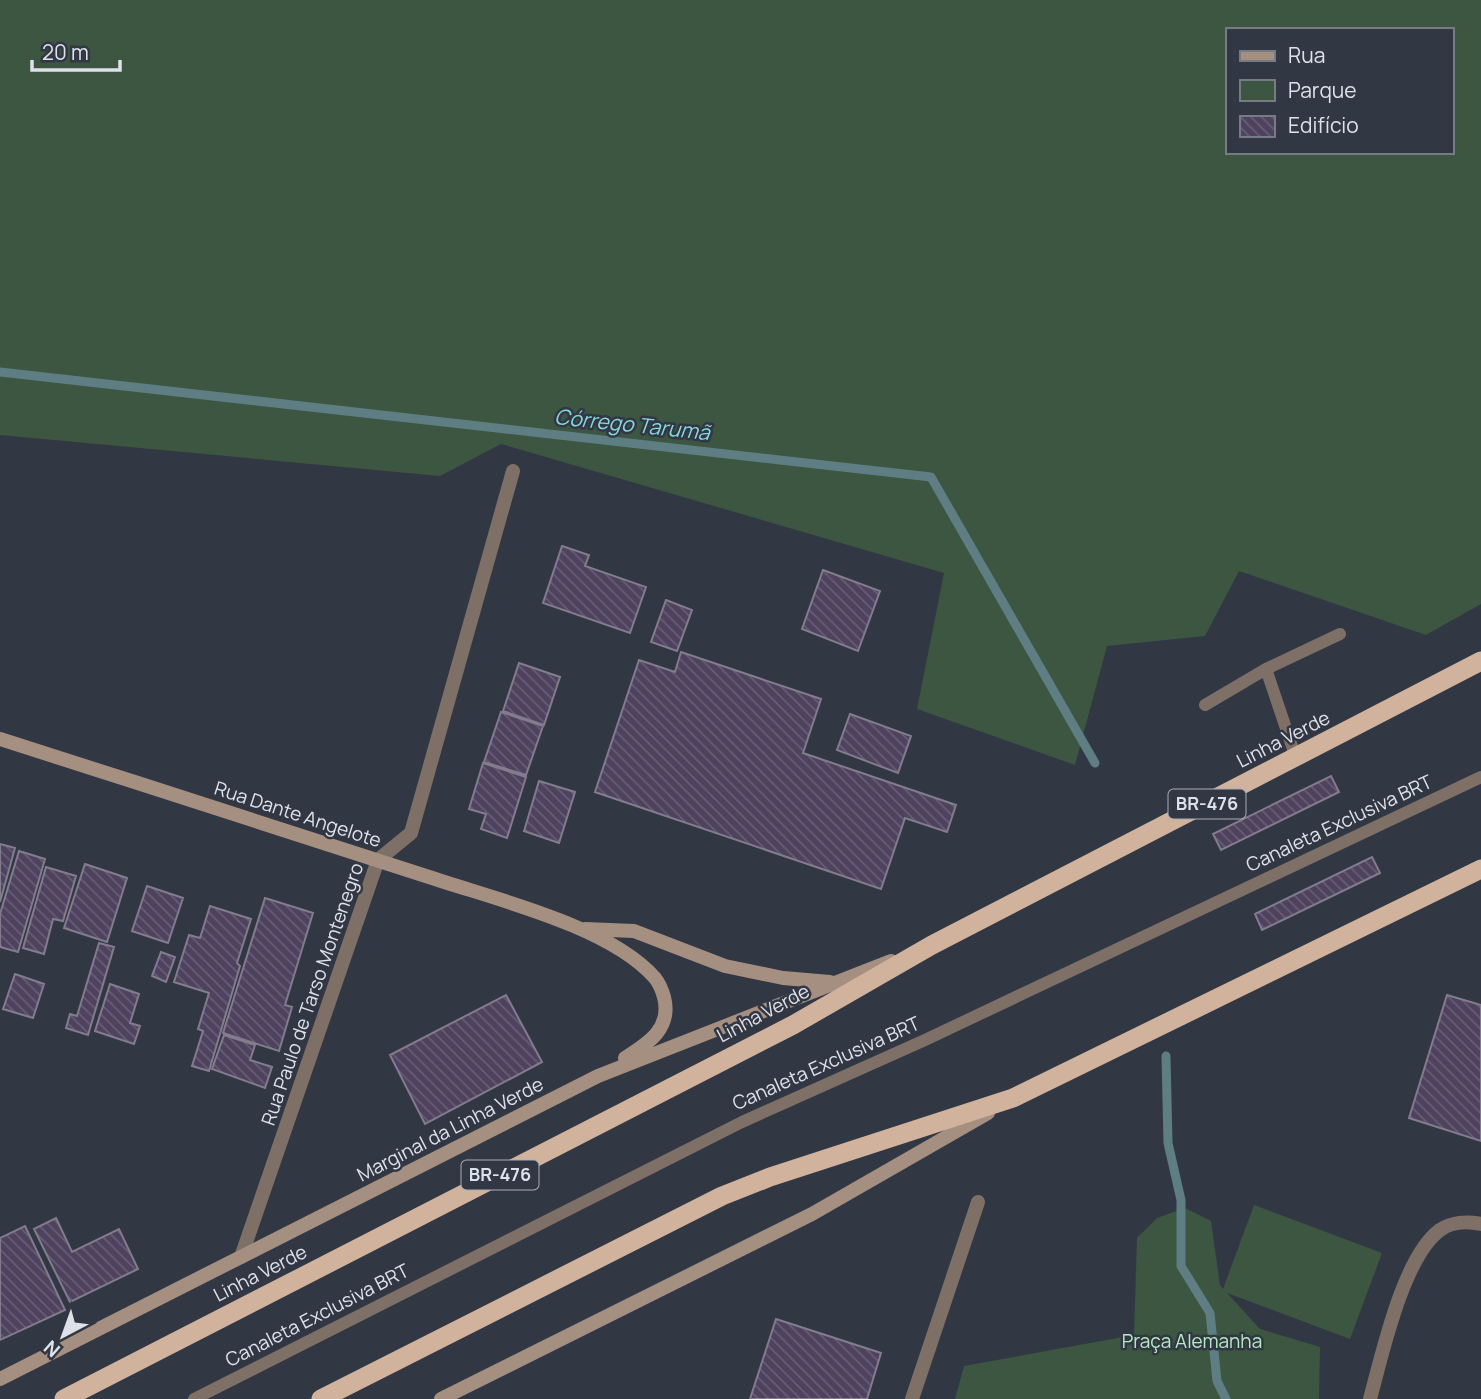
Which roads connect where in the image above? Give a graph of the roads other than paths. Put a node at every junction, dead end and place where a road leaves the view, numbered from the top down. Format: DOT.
graph roads {
  1 [pos="513,471"];
  2 [pos="1340,634"];
  3 [pos="1481,662"];
  4 [pos="1266,669"];
  5 [pos="1205,705"];
  6 [pos="0,739"];
  7 [pos="1296,758"];
  8 [pos="1481,777"];
  9 [pos="378,860"];
  10 [pos="1481,869"];
  11 [pos="584,929"];
  12 [pos="932,945"];
  13 [pos="834,982"];
  14 [pos="598,1076"];
  15 [pos="1013,1098"];
  16 [pos="978,1202"];
  17 [pos="1481,1224"];
  18 [pos="241,1257"];
  19 [pos="0,1379"];
  20 [pos="64,1399"];
  21 [pos="194,1399"];
  22 [pos="321,1399"];
  23 [pos="441,1399"];
  24 [pos="912,1399"];
  25 [pos="1370,1399"];
  1 -- 9 [label="street, Rua Paulo de Tarso Montenegro"];
  2 -- 4 [label="lane"];
  3 -- 7 [label="highway, Linha Verde / BR-476"];
  4 -- 5 [label="lane"];
  4 -- 7 [label="lane"];
  6 -- 9 [label="main road, Rua Dante Angelote"];
  7 -- 12 [label="highway, Linha Verde / BR-476"];
  8 -- 21 [label="lane, Canaleta Exclusiva BRT"];
  9 -- 11 [label="main road, Rua Dante Angelote"];
  9 -- 18 [label="street, Rua Paulo de Tarso Montenegro"];
  10 -- 15 [label="highway"];
  11 -- 13 [label="main road, Rua Dante Angelote"];
  11 -- 14 [label="main road, Rua Dante Angelote"];
  12 -- 13 [label="main road, Marginal da Linha Verde"];
  12 -- 20 [label="highway, Linha Verde / BR-476"];
  13 -- 14 [label="main road, Marginal da Linha Verde"];
  14 -- 18 [label="main road, Marginal da Linha Verde"];
  15 -- 22 [label="highway"];
  15 -- 23 [label="main road"];
  16 -- 24 [label="street"];
  17 -- 25 [label="street"];
  18 -- 19 [label="main road, Marginal da Linha Verde"];
}
